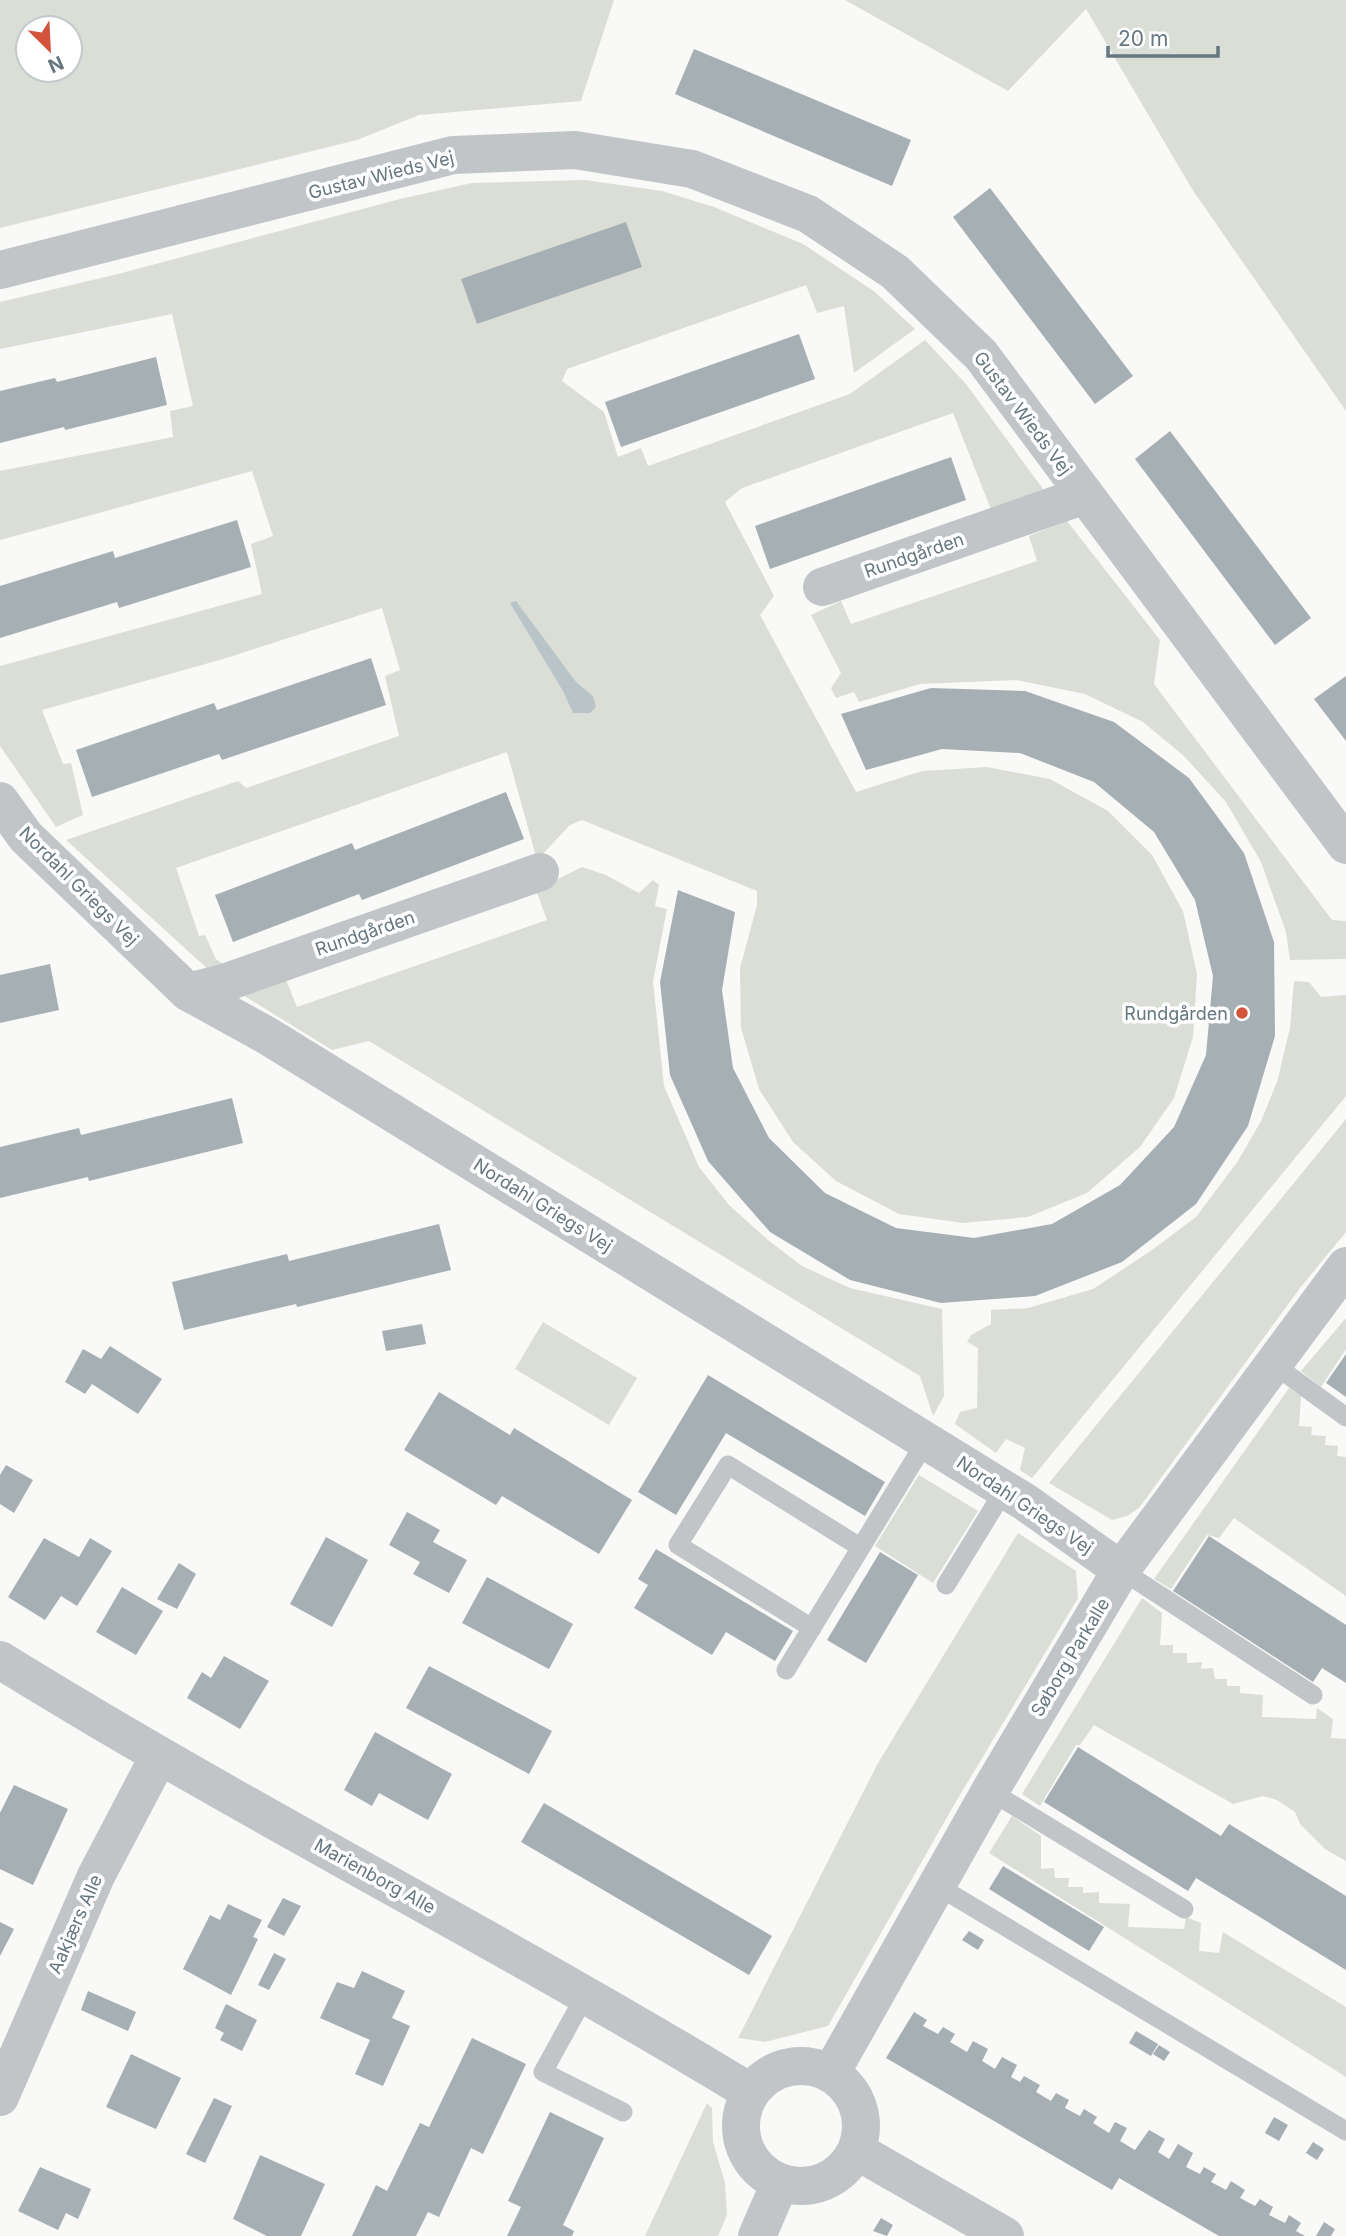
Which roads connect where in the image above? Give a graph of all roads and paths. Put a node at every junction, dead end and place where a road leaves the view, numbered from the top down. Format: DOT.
graph roads {
  1 [pos="0,270"];
  2 [pos="1085,495"];
  3 [pos="822,587"];
  4 [pos="0,801"];
  5 [pos="1346,845"];
  6 [pos="540,872"];
  7 [pos="188,992"];
  8 [pos="1346,1266"];
  9 [pos="1273,1364"];
  10 [pos="1346,1417"];
  11 [pos="926,1441"];
  12 [pos="1005,1489"];
  13 [pos="860,1547"];
  14 [pos="1121,1570"];
  15 [pos="946,1586"];
  16 [pos="812,1628"];
  17 [pos="0,1660"];
  18 [pos="786,1670"];
  19 [pos="1313,1695"];
  20 [pos="159,1756"];
  21 [pos="990,1791"];
  22 [pos="936,1885"];
  23 [pos="1184,1909"];
  24 [pos="586,1994"];
  25 [pos="831,2073"];
  26 [pos="750,2092"];
  27 [pos="0,2096"];
  28 [pos="623,2112"];
  29 [pos="1346,2131"];
  30 [pos="857,2151"];
  31 [pos="780,2183"];
  32 [pos="757,2236"];
  33 [pos="1005,2236"];
  1 -- 2 [label="street, Gustav Wieds Vej"];
  2 -- 3 [label="street, Rundgården"];
  2 -- 5 [label="street, Gustav Wieds Vej"];
  4 -- 7 [label="street, Nordahl Griegs Vej"];
  6 -- 7 [label="street, Rundgården"];
  7 -- 11 [label="street, Nordahl Griegs Vej"];
  8 -- 9 [label="street, Søborg Parkalle"];
  9 -- 10 [label="lane"];
  9 -- 14 [label="street, Søborg Parkalle"];
  11 -- 12 [label="street, Nordahl Griegs Vej"];
  11 -- 13 [label="lane"];
  12 -- 14 [label="street, Nordahl Griegs Vej"];
  12 -- 15 [label="lane"];
  13 -- 16 [label="lane"];
  13 -- 16 [label="lane"];
  14 -- 19 [label="lane"];
  14 -- 21 [label="street, Søborg Parkalle"];
  16 -- 18 [label="lane"];
  17 -- 20 [label="street, Marienborg Alle"];
  20 -- 24 [label="street, Marienborg Alle"];
  20 -- 27 [label="street, Aakjærs Alle"];
  21 -- 22 [label="street, Søborg Parkalle"];
  21 -- 23 [label="lane"];
  22 -- 25 [label="street, Søborg Parkalle"];
  22 -- 29 [label="lane"];
  24 -- 26 [label="street, Marienborg Alle"];
  24 -- 28 [label="lane"];
  25 -- 26 [label="street"];
  25 -- 30 [label="street"];
  26 -- 31 [label="street"];
  30 -- 31 [label="street"];
  30 -- 33 [label="street"];
  31 -- 32 [label="street"];
}
